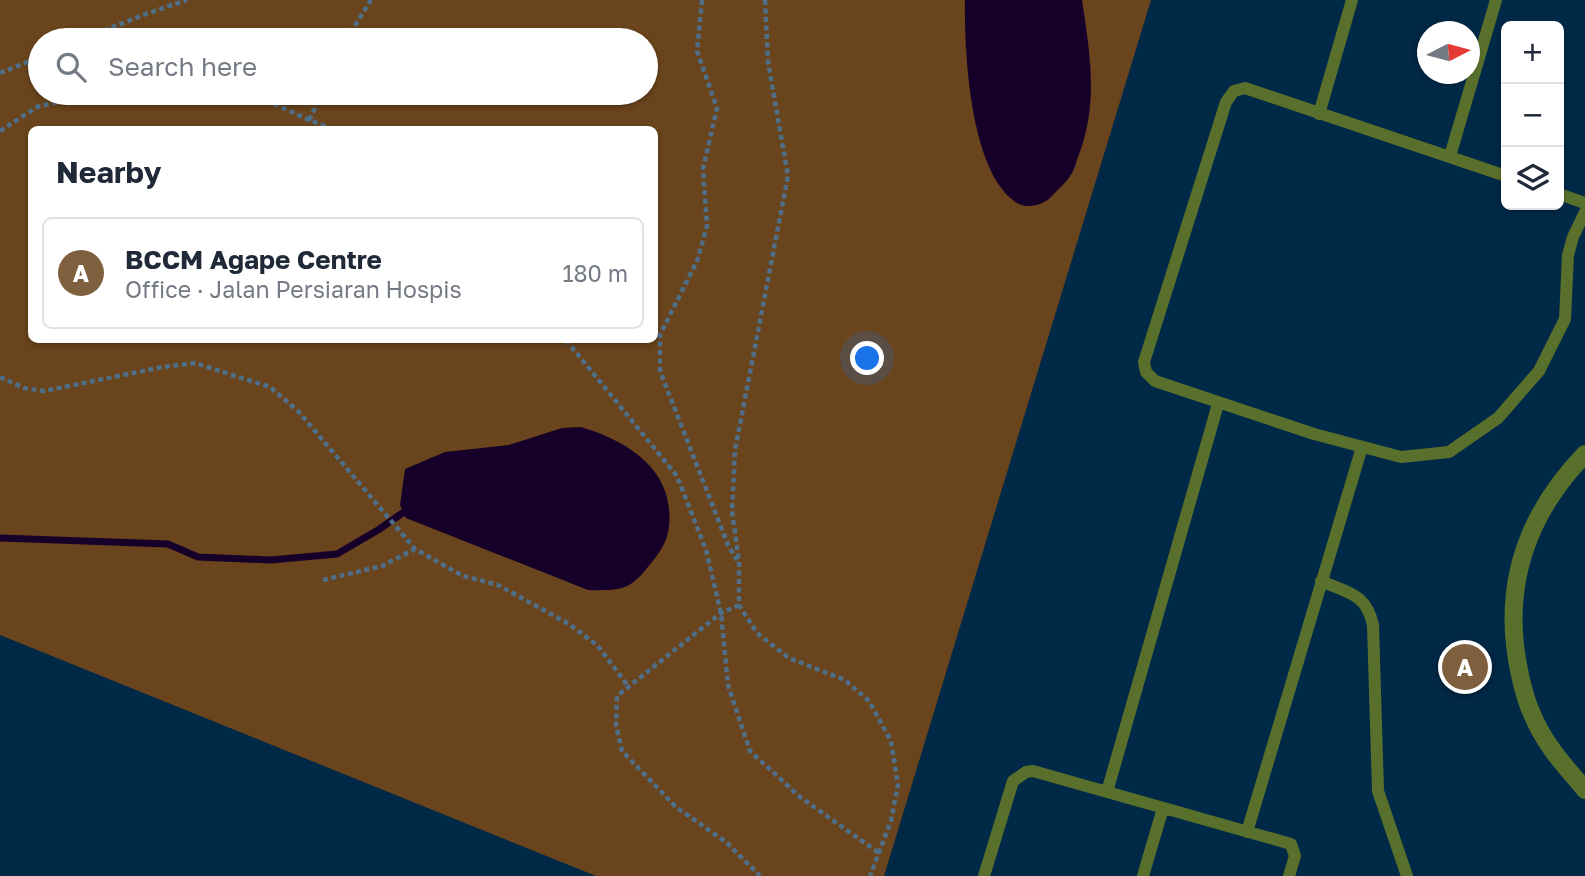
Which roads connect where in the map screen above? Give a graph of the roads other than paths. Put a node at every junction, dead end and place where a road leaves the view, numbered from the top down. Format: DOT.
graph roads {
  1 [pos="1352,0"];
  2 [pos="1496,0"];
  3 [pos="1319,114"];
  4 [pos="1450,156"];
  5 [pos="1501,174"];
  6 [pos="1564,196"];
  7 [pos="1585,203"];
  8 [pos="1585,212"];
  9 [pos="1218,404"];
  10 [pos="1362,447"];
  11 [pos="1585,454"];
  12 [pos="1321,581"];
  13 [pos="1585,790"];
  14 [pos="1107,792"];
  15 [pos="1163,808"];
  16 [pos="1247,832"];
  17 [pos="984,876"];
  18 [pos="1143,876"];
  19 [pos="1289,876"];
  20 [pos="1407,876"];
  1 -- 3 [label="lane"];
  2 -- 4 [label="lane"];
  3 -- 4 [label="lane"];
  3 -- 9 [label="lane"];
  4 -- 5 [label="lane"];
  6 -- 7 [label="lane"];
  8 -- 10 [label="lane"];
  9 -- 10 [label="lane"];
  9 -- 14 [label="lane"];
  10 -- 12 [label="lane"];
  11 -- 13 [label="street"];
  12 -- 16 [label="lane"];
  12 -- 20 [label="lane"];
  14 -- 15 [label="lane"];
  14 -- 17 [label="lane"];
  15 -- 16 [label="lane"];
  15 -- 18 [label="lane"];
  16 -- 19 [label="lane"];
}
